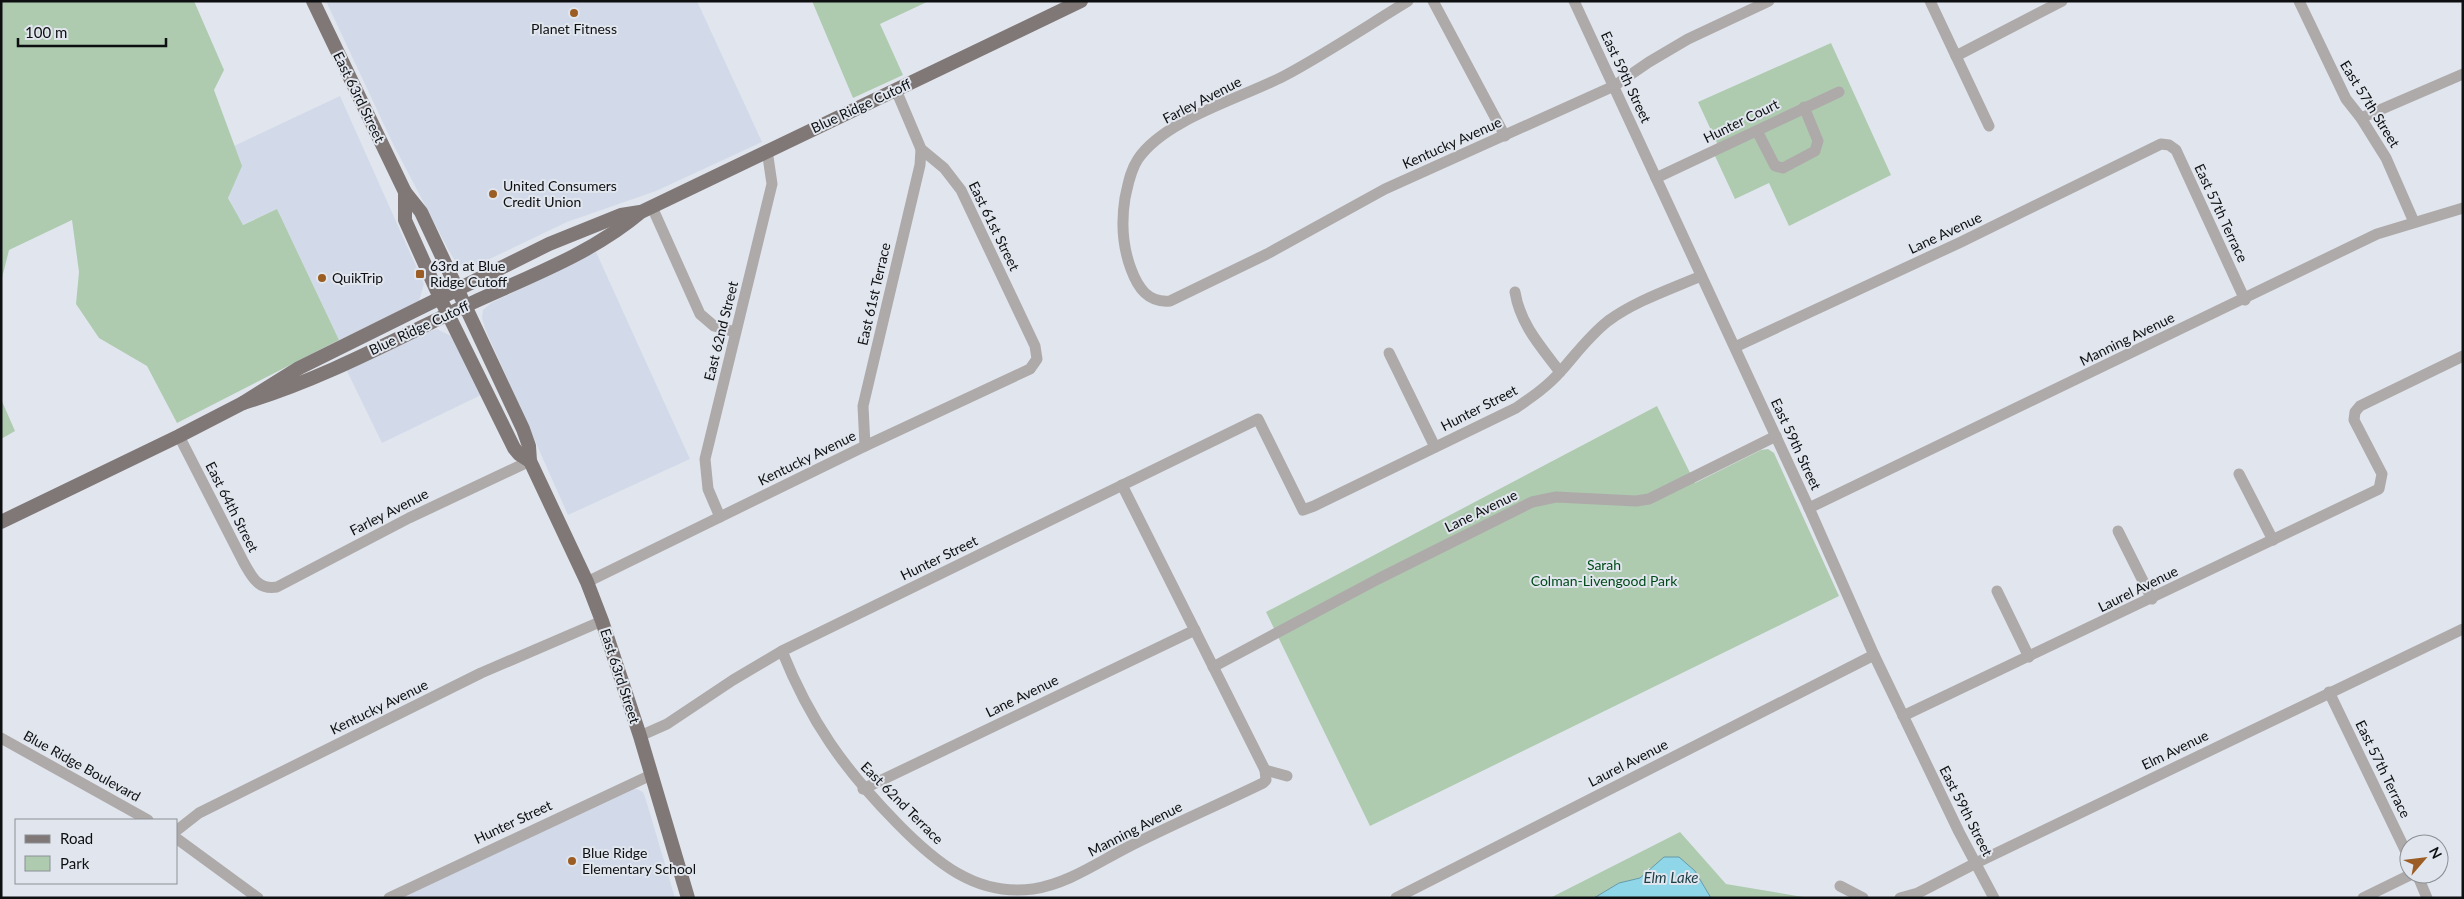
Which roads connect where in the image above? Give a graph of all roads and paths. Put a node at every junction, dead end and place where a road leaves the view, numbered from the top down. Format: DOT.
graph roads {
  1 [pos="313,1"];
  2 [pos="1081,1"];
  3 [pos="1408,1"];
  4 [pos="1433,1"];
  5 [pos="1574,1"];
  6 [pos="1769,1"];
  7 [pos="1930,1"];
  8 [pos="2062,1"];
  9 [pos="2298,1"];
  10 [pos="1066,5"];
  11 [pos="1956,56"];
  12 [pos="2463,74"];
  13 [pos="1614,86"];
  14 [pos="896,90"];
  15 [pos="1839,92"];
  16 [pos="1804,107"];
  17 [pos="2361,118"];
  18 [pos="1989,126"];
  19 [pos="1757,131"];
  20 [pos="1505,136"];
  21 [pos="2166,144"];
  22 [pos="921,149"];
  23 [pos="767,150"];
  24 [pos="1656,178"];
  25 [pos="405,192"];
  26 [pos="2463,208"];
  27 [pos="647,210"];
  28 [pos="2414,222"];
  29 [pos="1701,276"];
  30 [pos="458,288"];
  31 [pos="1515,292"];
  32 [pos="1145,294"];
  33 [pos="440,298"];
  34 [pos="2244,300"];
  35 [pos="466,306"];
  36 [pos="448,314"];
  37 [pos="735,332"];
  38 [pos="1735,347"];
  39 [pos="1389,353"];
  40 [pos="2463,356"];
  41 [pos="1037,359"];
  42 [pos="1560,372"];
  43 [pos="243,403"];
  44 [pos="180,436"];
  45 [pos="1776,436"];
  46 [pos="865,446"];
  47 [pos="1435,447"];
  48 [pos="530,462"];
  49 [pos="2239,474"];
  50 [pos="1122,484"];
  51 [pos="1809,508"];
  52 [pos="720,517"];
  53 [pos="1,522"];
  54 [pos="2118,531"];
  55 [pos="2273,540"];
  56 [pos="587,582"];
  57 [pos="262,586"];
  58 [pos="1998,590"];
  59 [pos="2152,599"];
  60 [pos="602,621"];
  61 [pos="2463,629"];
  62 [pos="1195,630"];
  63 [pos="782,651"];
  64 [pos="1874,655"];
  65 [pos="2029,657"];
  66 [pos="1213,667"];
  67 [pos="2329,692"];
  68 [pos="1902,716"];
  69 [pos="640,736"];
  70 [pos="1,738"];
  71 [pos="1265,770"];
  72 [pos="651,775"];
  73 [pos="1287,776"];
  74 [pos="863,789"];
  75 [pos="146,819"];
  76 [pos="178,829"];
  77 [pos="2399,837"];
  78 [pos="178,839"];
  79 [pos="1976,863"];
  80 [pos="2399,880"];
  81 [pos="2421,884"];
  82 [pos="1840,886"];
  83 [pos="1002,889"];
  84 [pos="258,898"];
  85 [pos="388,898"];
  86 [pos="688,898"];
  87 [pos="1396,898"];
  88 [pos="1862,898"];
  89 [pos="1900,898"];
  90 [pos="1994,898"];
  91 [pos="2363,898"];
  92 [pos="2427,898"];
  1 -- 25 [label="main road, East 63rd Street"];
  2 -- 10 [label="main road, Blue Ridge Cutoff"];
  3 -- 32 [label="street, Farley Avenue"];
  4 -- 20 [label="street"];
  5 -- 13 [label="street, East 59th Street"];
  6 -- 13 [label="street, Kentucky Avenue"];
  7 -- 11 [label="street"];
  8 -- 11 [label="street"];
  9 -- 17 [label="street, East 57th Street"];
  10 -- 14 [label="main road, Blue Ridge Cutoff"];
  11 -- 18 [label="street"];
  12 -- 17 [label="street"];
  13 -- 20 [label="street, Kentucky Avenue"];
  13 -- 24 [label="street, East 59th Street"];
  14 -- 22 [label="street, East 61st Street"];
  14 -- 23 [label="main road, Blue Ridge Cutoff"];
  15 -- 16 [label="street, Hunter Court"];
  16 -- 19 [label="street, Hunter Court"];
  16 -- 19 [label="street"];
  17 -- 28 [label="street, East 57th Street"];
  19 -- 24 [label="street, Hunter Court"];
  20 -- 32 [label="street, Kentucky Avenue"];
  21 -- 34 [label="street, East 57th Terrace"];
  21 -- 38 [label="street, Lane Avenue"];
  22 -- 41 [label="street, East 61st Street"];
  22 -- 46 [label="street, East 61st Terrace"];
  23 -- 27 [label="main road, Blue Ridge Cutoff"];
  23 -- 37 [label="street, East 62nd Street"];
  24 -- 29 [label="street, East 59th Street"];
  25 -- 30 [label="main road, East 63rd Street"];
  25 -- 33 [label="main road, East 63rd Street"];
  26 -- 28 [label="street, Manning Avenue"];
  27 -- 30 [label="main road, Blue Ridge Cutoff"];
  27 -- 35 [label="main road, Blue Ridge Cutoff"];
  27 -- 37 [label="street"];
  28 -- 34 [label="street, Manning Avenue"];
  29 -- 38 [label="street, East 59th Street"];
  29 -- 42 [label="street, Hunter Street"];
  30 -- 33 [label="main road, Blue Ridge Cutoff"];
  30 -- 35 [label="main road, East 63rd Street"];
  31 -- 42 [label="street"];
  33 -- 36 [label="main road, East 63rd Street"];
  33 -- 43 [label="main road, Blue Ridge Cutoff"];
  34 -- 51 [label="street, Manning Avenue"];
  35 -- 36 [label="main road, Blue Ridge Cutoff"];
  35 -- 48 [label="main road, East 63rd Street"];
  36 -- 43 [label="main road, Blue Ridge Cutoff"];
  36 -- 48 [label="main road, East 63rd Street"];
  37 -- 52 [label="street, East 62nd Street"];
  38 -- 45 [label="street, East 59th Street"];
  39 -- 47 [label="street"];
  40 -- 55 [label="street, Laurel Avenue"];
  41 -- 46 [label="street, Kentucky Avenue"];
  42 -- 47 [label="street, Hunter Street"];
  43 -- 44 [label="main road, Blue Ridge Cutoff"];
  44 -- 53 [label="main road, Blue Ridge Cutoff"];
  44 -- 57 [label="street, East 64th Street"];
  45 -- 51 [label="street, East 59th Street"];
  45 -- 66 [label="street, Lane Avenue"];
  46 -- 52 [label="street, Kentucky Avenue"];
  47 -- 50 [label="street, Hunter Street"];
  48 -- 56 [label="main road, East 63rd Street"];
  48 -- 57 [label="street, Farley Avenue"];
  49 -- 55 [label="street"];
  50 -- 62 [label="street"];
  50 -- 63 [label="street, Hunter Street"];
  51 -- 64 [label="street, East 59th Street"];
  52 -- 56 [label="street, Kentucky Avenue"];
  54 -- 59 [label="street"];
  55 -- 59 [label="street, Laurel Avenue"];
  56 -- 60 [label="main road, East 63rd Street"];
  58 -- 65 [label="street"];
  59 -- 65 [label="street, Laurel Avenue"];
  60 -- 69 [label="main road, East 63rd Street"];
  60 -- 76 [label="street, Kentucky Avenue"];
  61 -- 67 [label="street, Elm Avenue"];
  62 -- 66 [label="street"];
  62 -- 74 [label="street, Lane Avenue"];
  63 -- 69 [label="street, Hunter Street"];
  63 -- 74 [label="street, East 62nd Terrace"];
  64 -- 68 [label="street, East 59th Street"];
  64 -- 87 [label="street, Laurel Avenue"];
  65 -- 68 [label="street, Laurel Avenue"];
  66 -- 71 [label="street"];
  67 -- 77 [label="street, East 57th Terrace"];
  67 -- 79 [label="street, Elm Avenue"];
  68 -- 79 [label="street, East 59th Street"];
  69 -- 72 [label="main road, East 63rd Street"];
  70 -- 75 [label="street, Blue Ridge Boulevard"];
  71 -- 73 [label="street"];
  71 -- 83 [label="street, Manning Avenue"];
  72 -- 85 [label="street, Hunter Street"];
  72 -- 86 [label="main road, East 63rd Street"];
  74 -- 83 [label="street, East 62nd Terrace"];
  78 -- 84 [label="street"];
  79 -- 89 [label="street, Elm Avenue"];
  79 -- 90 [label="street, East 59th Street"];
  80 -- 91 [label="street"];
  81 -- 92 [label="street"];
  82 -- 88 [label="street"];
}
